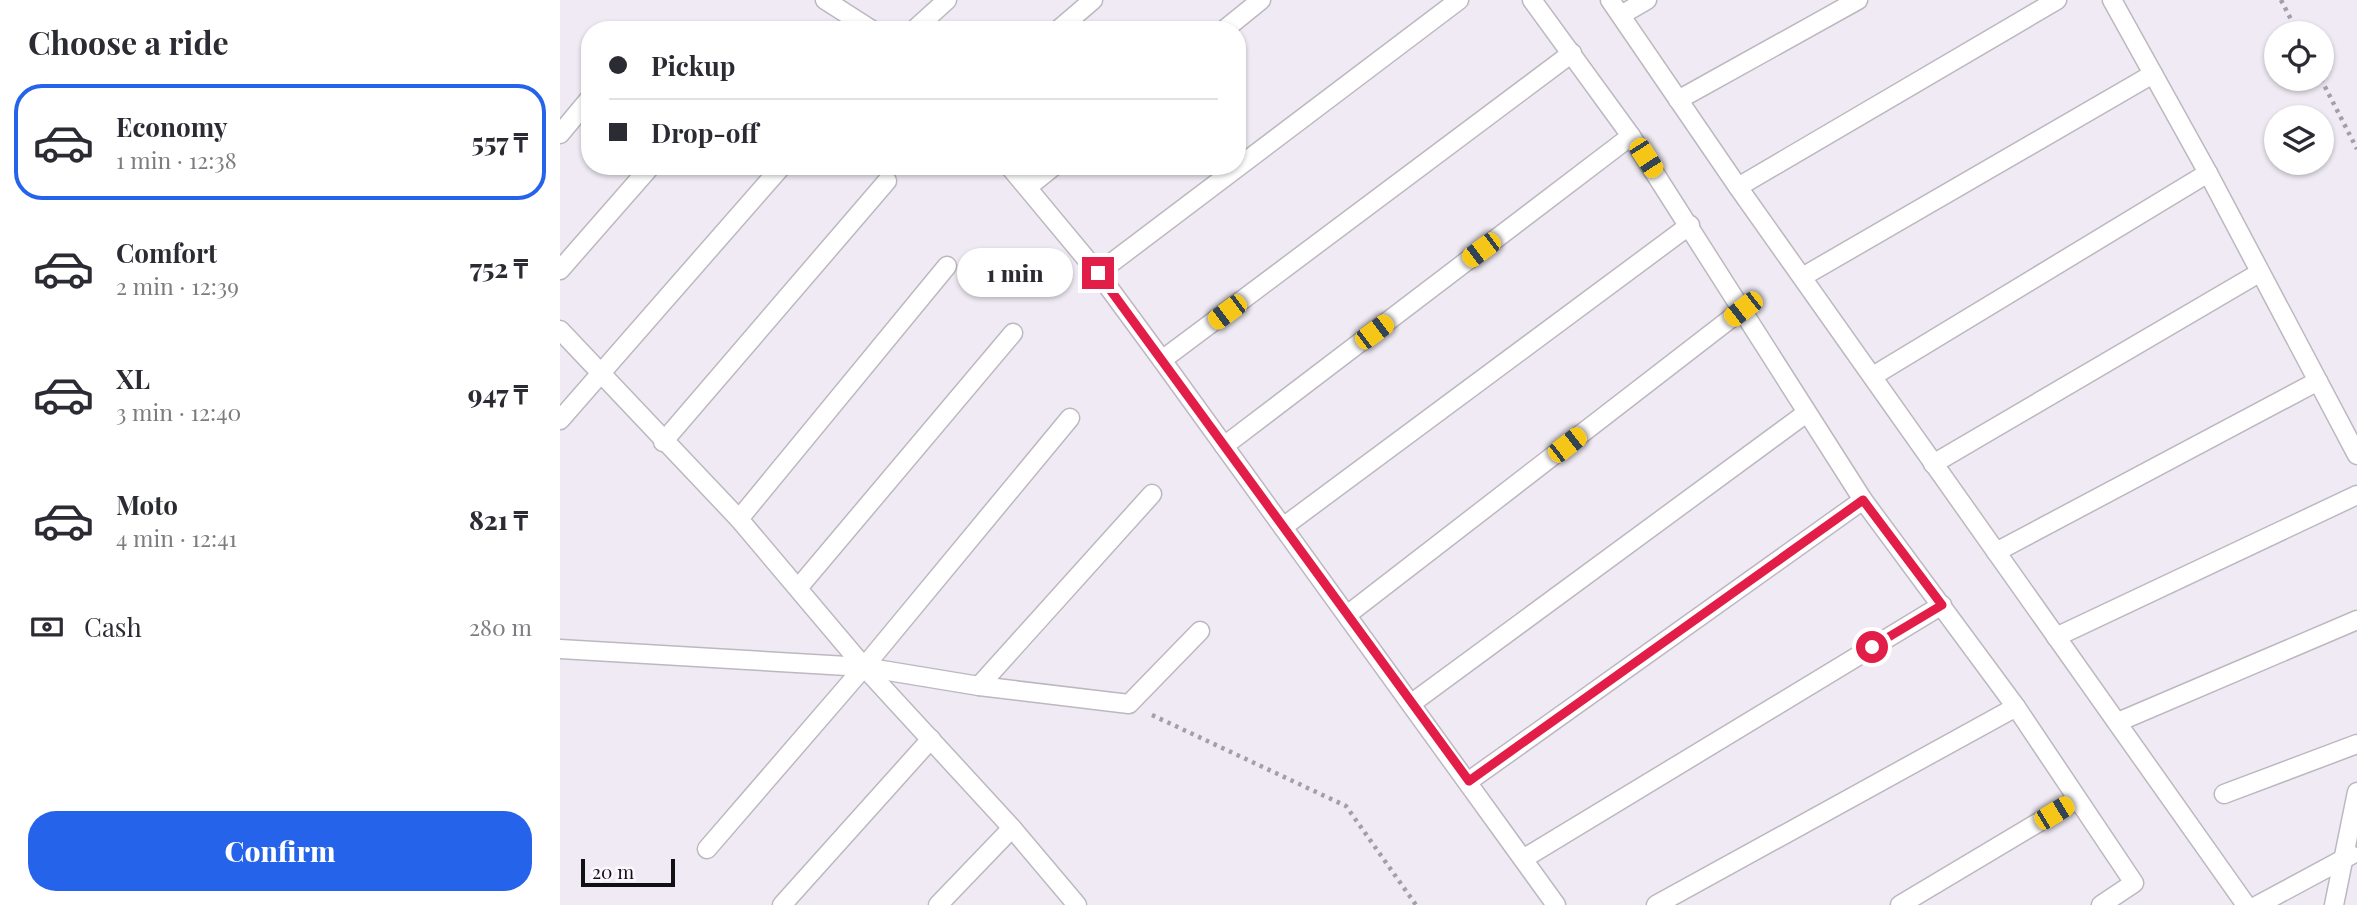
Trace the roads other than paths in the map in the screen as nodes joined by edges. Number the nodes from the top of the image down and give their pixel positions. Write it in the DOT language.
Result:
graph roads {
  1 [pos="825,0"];
  2 [pos="947,0"];
  3 [pos="1093,0"];
  4 [pos="1261,0"];
  5 [pos="1459,0"];
  6 [pos="1532,0"];
  7 [pos="1647,0"];
  8 [pos="1858,0"];
  9 [pos="2057,0"];
  10 [pos="2112,0"];
  11 [pos="1615,7"];
  12 [pos="858,21"];
  13 [pos="924,21"];
  14 [pos="1068,21"];
  15 [pos="1235,21"];
  16 [pos="1572,53"];
  17 [pos="2153,74"];
  18 [pos="1678,100"];
  19 [pos="581,109"];
  20 [pos="560,134"];
  21 [pos="1631,136"];
  22 [pos="1246,161"];
  23 [pos="2208,173"];
  24 [pos="643,175"];
  25 [pos="774,175"];
  26 [pos="1017,175"];
  27 [pos="1043,175"];
  28 [pos="1228,175"];
  29 [pos="887,181"];
  30 [pos="1028,187"];
  31 [pos="1738,187"];
  32 [pos="1690,225"];
  33 [pos="947,266"];
  34 [pos="560,270"];
  35 [pos="1098,273"];
  36 [pos="2259,273"];
  37 [pos="1804,276"];
  38 [pos="1743,309"];
  39 [pos="560,330"];
  40 [pos="1013,332"];
  41 [pos="1162,360"];
  42 [pos="602,373"];
  43 [pos="1873,376"];
  44 [pos="2318,381"];
  45 [pos="1805,414"];
  46 [pos="1070,418"];
  47 [pos="560,420"];
  48 [pos="663,442"];
  49 [pos="1224,446"];
  50 [pos="2357,455"];
  51 [pos="1933,464"];
  52 [pos="1152,494"];
  53 [pos="2357,495"];
  54 [pos="1863,500"];
  55 [pos="738,519"];
  56 [pos="1283,527"];
  57 [pos="1996,552"];
  58 [pos="799,587"];
  59 [pos="1942,605"];
  60 [pos="1347,615"];
  61 [pos="2357,620"];
  62 [pos="1200,631"];
  63 [pos="2056,637"];
  64 [pos="560,649"];
  65 [pos="864,667"];
  66 [pos="979,686"];
  67 [pos="1412,703"];
  68 [pos="2016,707"];
  69 [pos="2118,722"];
  70 [pos="931,739"];
  71 [pos="2357,744"];
  72 [pos="1469,781"];
  73 [pos="2357,792"];
  74 [pos="2224,794"];
  75 [pos="2076,800"];
  76 [pos="1012,828"];
  77 [pos="707,849"];
  78 [pos="2351,855"];
  79 [pos="1522,859"];
  80 [pos="782,905"];
  81 [pos="937,905"];
  82 [pos="1077,905"];
  83 [pos="1556,905"];
  84 [pos="1656,905"];
  85 [pos="1900,905"];
  86 [pos="2101,905"];
  87 [pos="2246,905"];
  88 [pos="2258,905"];
  89 [pos="2334,905"];
  1 -- 12 [label="lane"];
  2 -- 13 [label="lane"];
  3 -- 14 [label="lane"];
  4 -- 15 [label="lane"];
  5 -- 22 [label="lane"];
  6 -- 16 [label="lane"];
  7 -- 11 [label="lane"];
  8 -- 18 [label="lane"];
  9 -- 31 [label="lane"];
  10 -- 17 [label="lane"];
  11 -- 18 [label="lane"];
  16 -- 21 [label="lane"];
  16 -- 41 [label="lane"];
  17 -- 23 [label="lane"];
  17 -- 37 [label="lane"];
  18 -- 31 [label="lane"];
  19 -- 20 [label="lane"];
  21 -- 32 [label="lane"];
  21 -- 49 [label="lane"];
  23 -- 36 [label="lane"];
  23 -- 43 [label="lane"];
  24 -- 34 [label="lane"];
  25 -- 42 [label="lane"];
  26 -- 30 [label="lane"];
  27 -- 30 [label="lane"];
  28 -- 35 [label="lane"];
  29 -- 48 [label="lane"];
  30 -- 35 [label="lane"];
  31 -- 37 [label="lane"];
  32 -- 38 [label="lane"];
  32 -- 56 [label="lane"];
  33 -- 55 [label="lane"];
  35 -- 41 [label="lane"];
  36 -- 44 [label="lane"];
  36 -- 51 [label="lane"];
  37 -- 43 [label="lane"];
  38 -- 45 [label="lane"];
  38 -- 60 [label="lane"];
  39 -- 42 [label="lane"];
  40 -- 58 [label="lane"];
  41 -- 49 [label="lane"];
  42 -- 47 [label="lane"];
  42 -- 48 [label="lane"];
  43 -- 51 [label="lane"];
  44 -- 50 [label="lane"];
  44 -- 57 [label="lane"];
  45 -- 54 [label="lane"];
  45 -- 67 [label="lane"];
  46 -- 65 [label="lane"];
  48 -- 55 [label="lane"];
  49 -- 56 [label="lane"];
  51 -- 57 [label="lane"];
  52 -- 66 [label="lane"];
  53 -- 63 [label="lane"];
  54 -- 59 [label="lane"];
  54 -- 72 [label="lane"];
  55 -- 58 [label="lane"];
  56 -- 60 [label="lane"];
  57 -- 63 [label="lane"];
  58 -- 65 [label="lane"];
  59 -- 68 [label="lane"];
  59 -- 79 [label="lane"];
  60 -- 67 [label="lane"];
  61 -- 69 [label="lane"];
  62 -- 66 [label="lane"];
  63 -- 69 [label="lane"];
  64 -- 65 [label="lane"];
  65 -- 66 [label="lane"];
  65 -- 70 [label="lane"];
  65 -- 77 [label="lane"];
  67 -- 72 [label="lane"];
  68 -- 75 [label="lane"];
  68 -- 84 [label="lane"];
  69 -- 87 [label="lane"];
  70 -- 76 [label="lane"];
  70 -- 80 [label="lane"];
  71 -- 74 [label="lane"];
  72 -- 79 [label="lane"];
  73 -- 78 [label="lane"];
  75 -- 85 [label="lane"];
  75 -- 86 [label="lane"];
  76 -- 81 [label="lane"];
  76 -- 82 [label="lane"];
  78 -- 88 [label="lane"];
  78 -- 89 [label="lane"];
  79 -- 83 [label="lane"];
}
